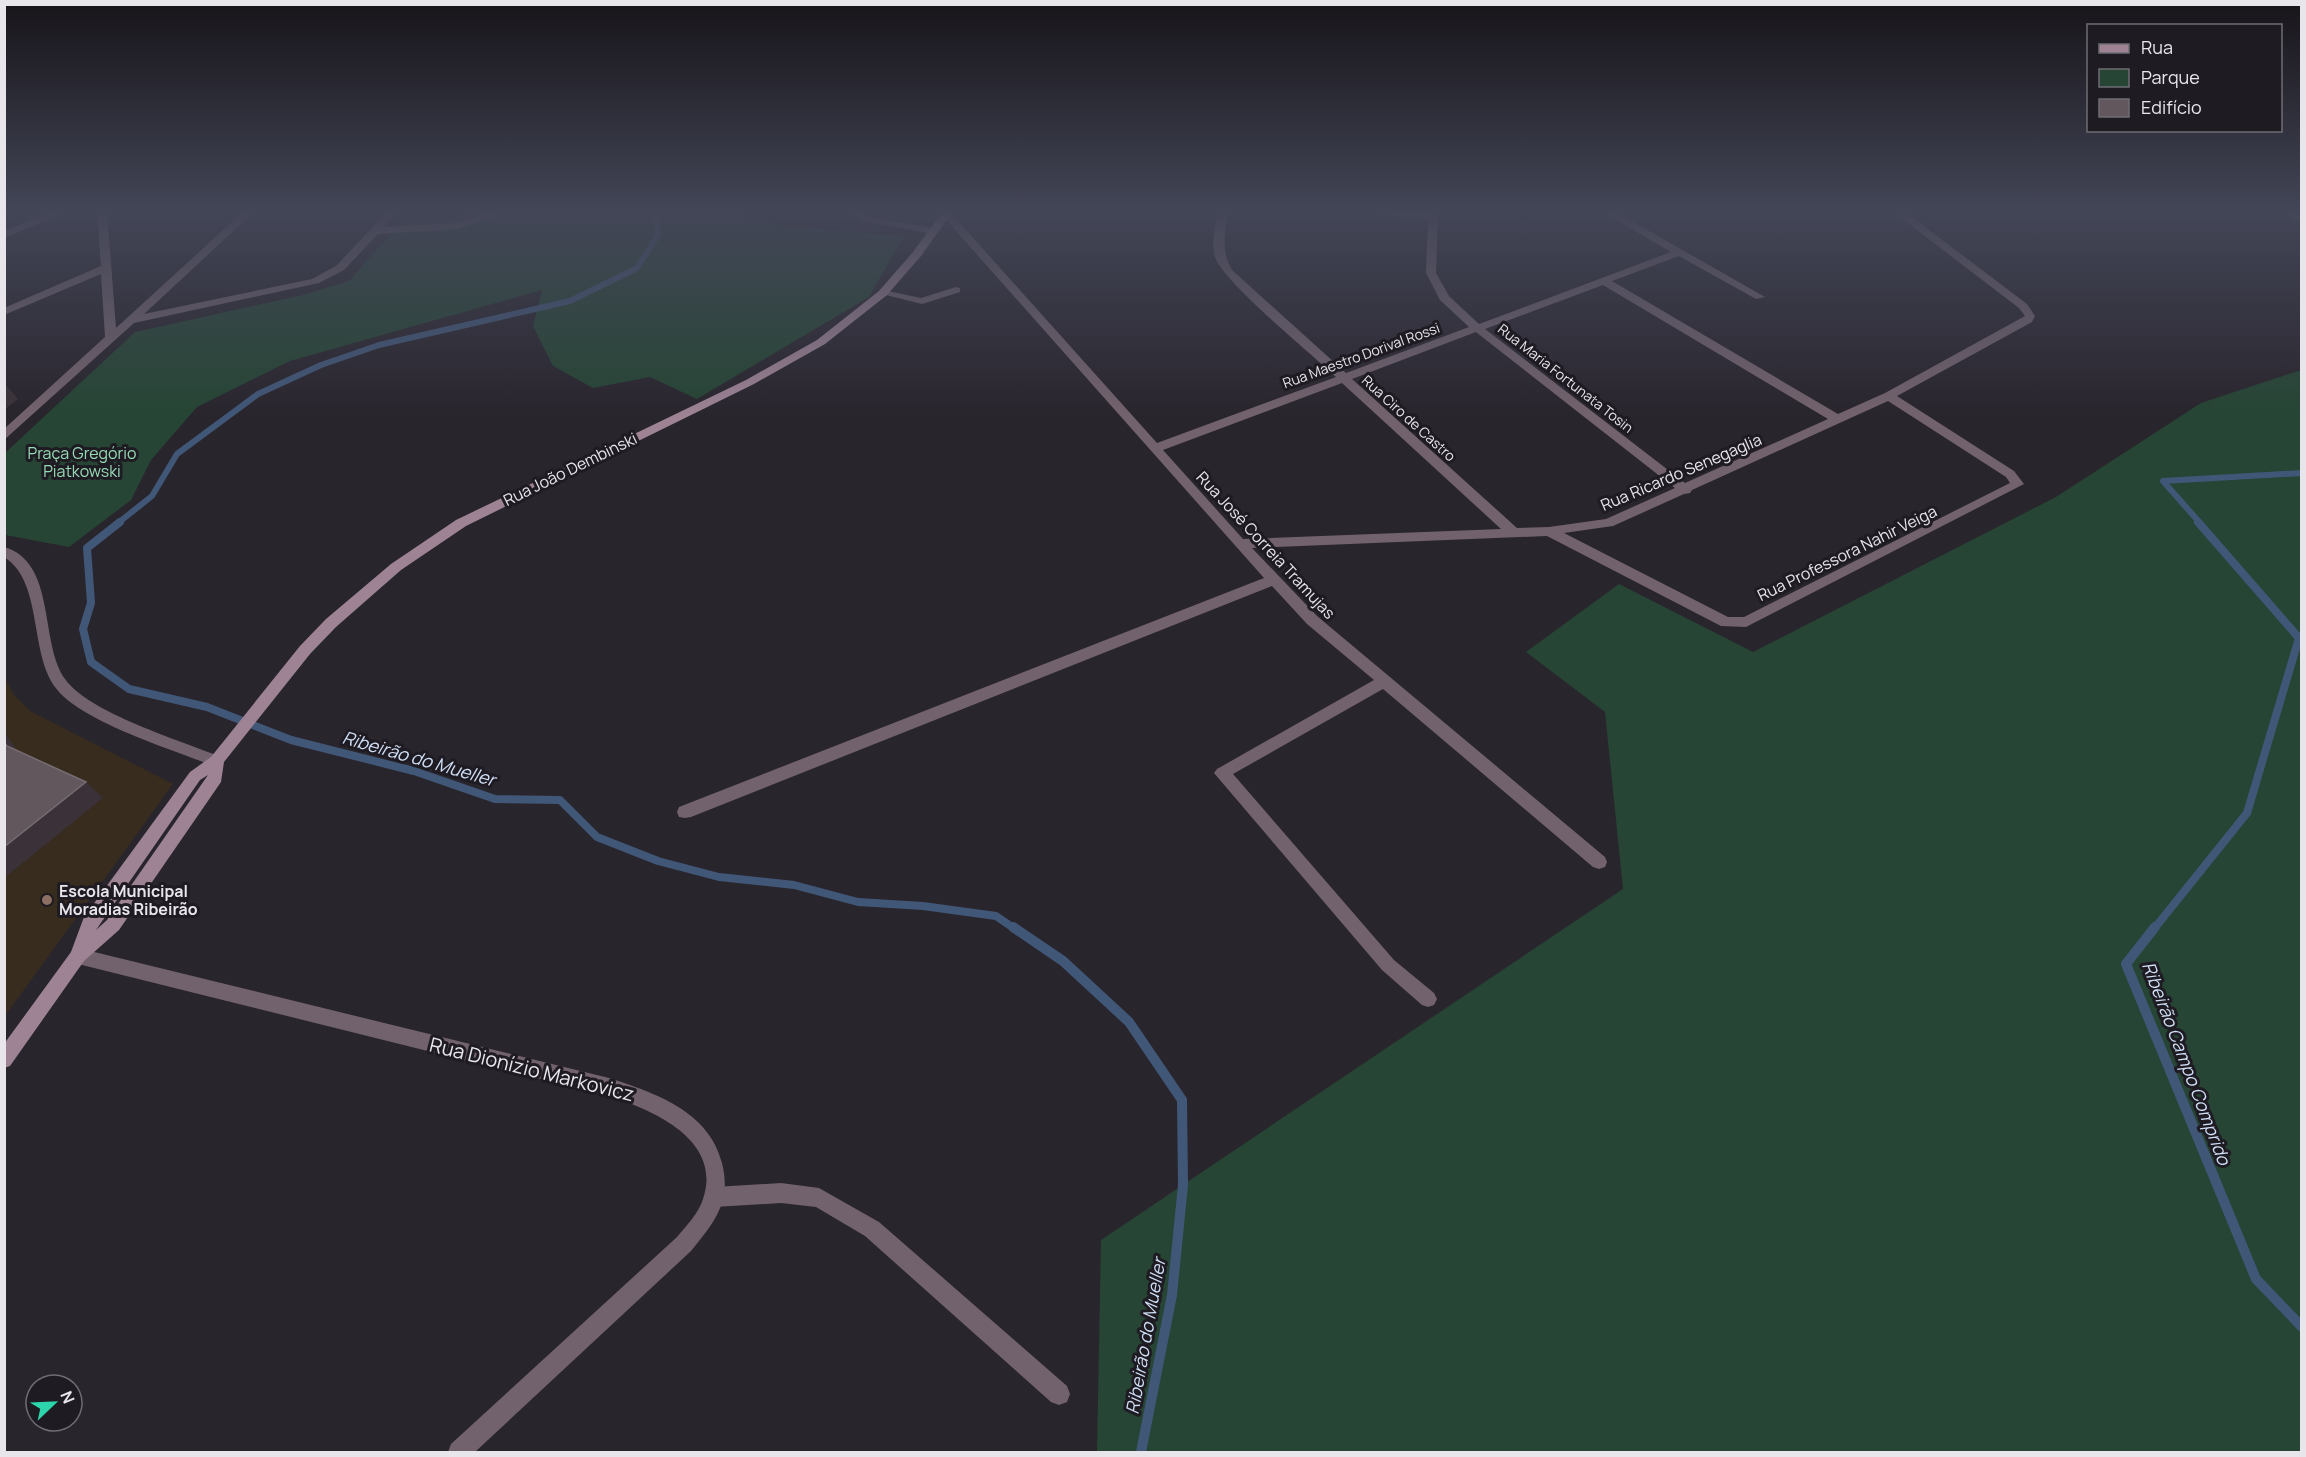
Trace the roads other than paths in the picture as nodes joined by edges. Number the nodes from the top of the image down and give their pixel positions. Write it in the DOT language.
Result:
graph roads {
  1 [pos="81,279"];
  2 [pos="107,279"];
  3 [pos="176,279"];
  4 [pos="319,279"];
  5 [pos="895,279"];
  6 [pos="1005,279"];
  7 [pos="1236,279"];
  8 [pos="1434,279"];
  9 [pos="1609,279"];
  10 [pos="1728,279"];
  11 [pos="1987,279"];
  12 [pos="1604,281"];
  13 [pos="956,290"];
  14 [pos="884,293"];
  15 [pos="1760,297"];
  16 [pos="4,312"];
  17 [pos="131,321"];
  18 [pos="1477,328"];
  19 [pos="111,339"];
  20 [pos="1343,378"];
  21 [pos="1889,396"];
  22 [pos="1839,420"];
  23 [pos="4,436"];
  24 [pos="1155,448"];
  25 [pos="1686,490"];
  26 [pos="1549,531"];
  27 [pos="1513,532"];
  28 [pos="1240,544"];
  29 [pos="4,551"];
  30 [pos="1272,580"];
  31 [pos="1383,682"];
  32 [pos="216,761"];
  33 [pos="684,812"];
  34 [pos="1599,862"];
  35 [pos="78,956"];
  36 [pos="1428,999"];
  37 [pos="4,1060"];
  38 [pos="714,1197"];
  39 [pos="1059,1394"];
  40 [pos="459,1452"];
  1 -- 16 [label="street"];
  2 -- 19 [label="street"];
  3 -- 17 [label="street"];
  4 -- 17 [label="street"];
  5 -- 14 [label="main road, Rua João Dembinski"];
  6 -- 24 [label="street, Rua José Correia Tramujas"];
  7 -- 20 [label="street, Rua Ciro de Castro"];
  8 -- 18 [label="street, Rua Maria Fortunata Tosin"];
  9 -- 12 [label="street, Rua Maestro Dorival Rossi"];
  10 -- 15 [label="street"];
  11 -- 21 [label="street, Rua Ricardo Senegaglia"];
  12 -- 18 [label="street, Rua Maestro Dorival Rossi"];
  12 -- 22 [label="street"];
  13 -- 14 [label="street"];
  14 -- 32 [label="main road, Rua João Dembinski"];
  17 -- 19 [label="street"];
  18 -- 20 [label="street, Rua Maestro Dorival Rossi"];
  18 -- 25 [label="street, Rua Maria Fortunata Tosin"];
  19 -- 23 [label="street"];
  20 -- 24 [label="street, Rua Maestro Dorival Rossi"];
  20 -- 27 [label="street, Rua Ciro de Castro"];
  21 -- 22 [label="street, Rua Ricardo Senegaglia"];
  21 -- 26 [label="street, Rua Professora Nahir Veiga"];
  22 -- 25 [label="street, Rua Ricardo Senegaglia"];
  24 -- 28 [label="street, Rua José Correia Tramujas"];
  25 -- 26 [label="street, Rua Ricardo Senegaglia"];
  26 -- 27 [label="street, Rua Ricardo Senegaglia"];
  27 -- 28 [label="street, Rua Ricardo Senegaglia"];
  28 -- 30 [label="street, Rua José Correia Tramujas"];
  29 -- 32 [label="street"];
  30 -- 31 [label="street, Rua José Correia Tramujas"];
  30 -- 33 [label="street"];
  31 -- 34 [label="street, Rua José Correia Tramujas"];
  31 -- 36 [label="street"];
  32 -- 35 [label="main road, Rua João Dembinski"];
  35 -- 37 [label="main road, Rua João Dembinski"];
  35 -- 38 [label="street, Rua Dionízio Markovicz"];
  38 -- 39 [label="street"];
  38 -- 40 [label="street, Rua Dionízio Markovicz"];
}
